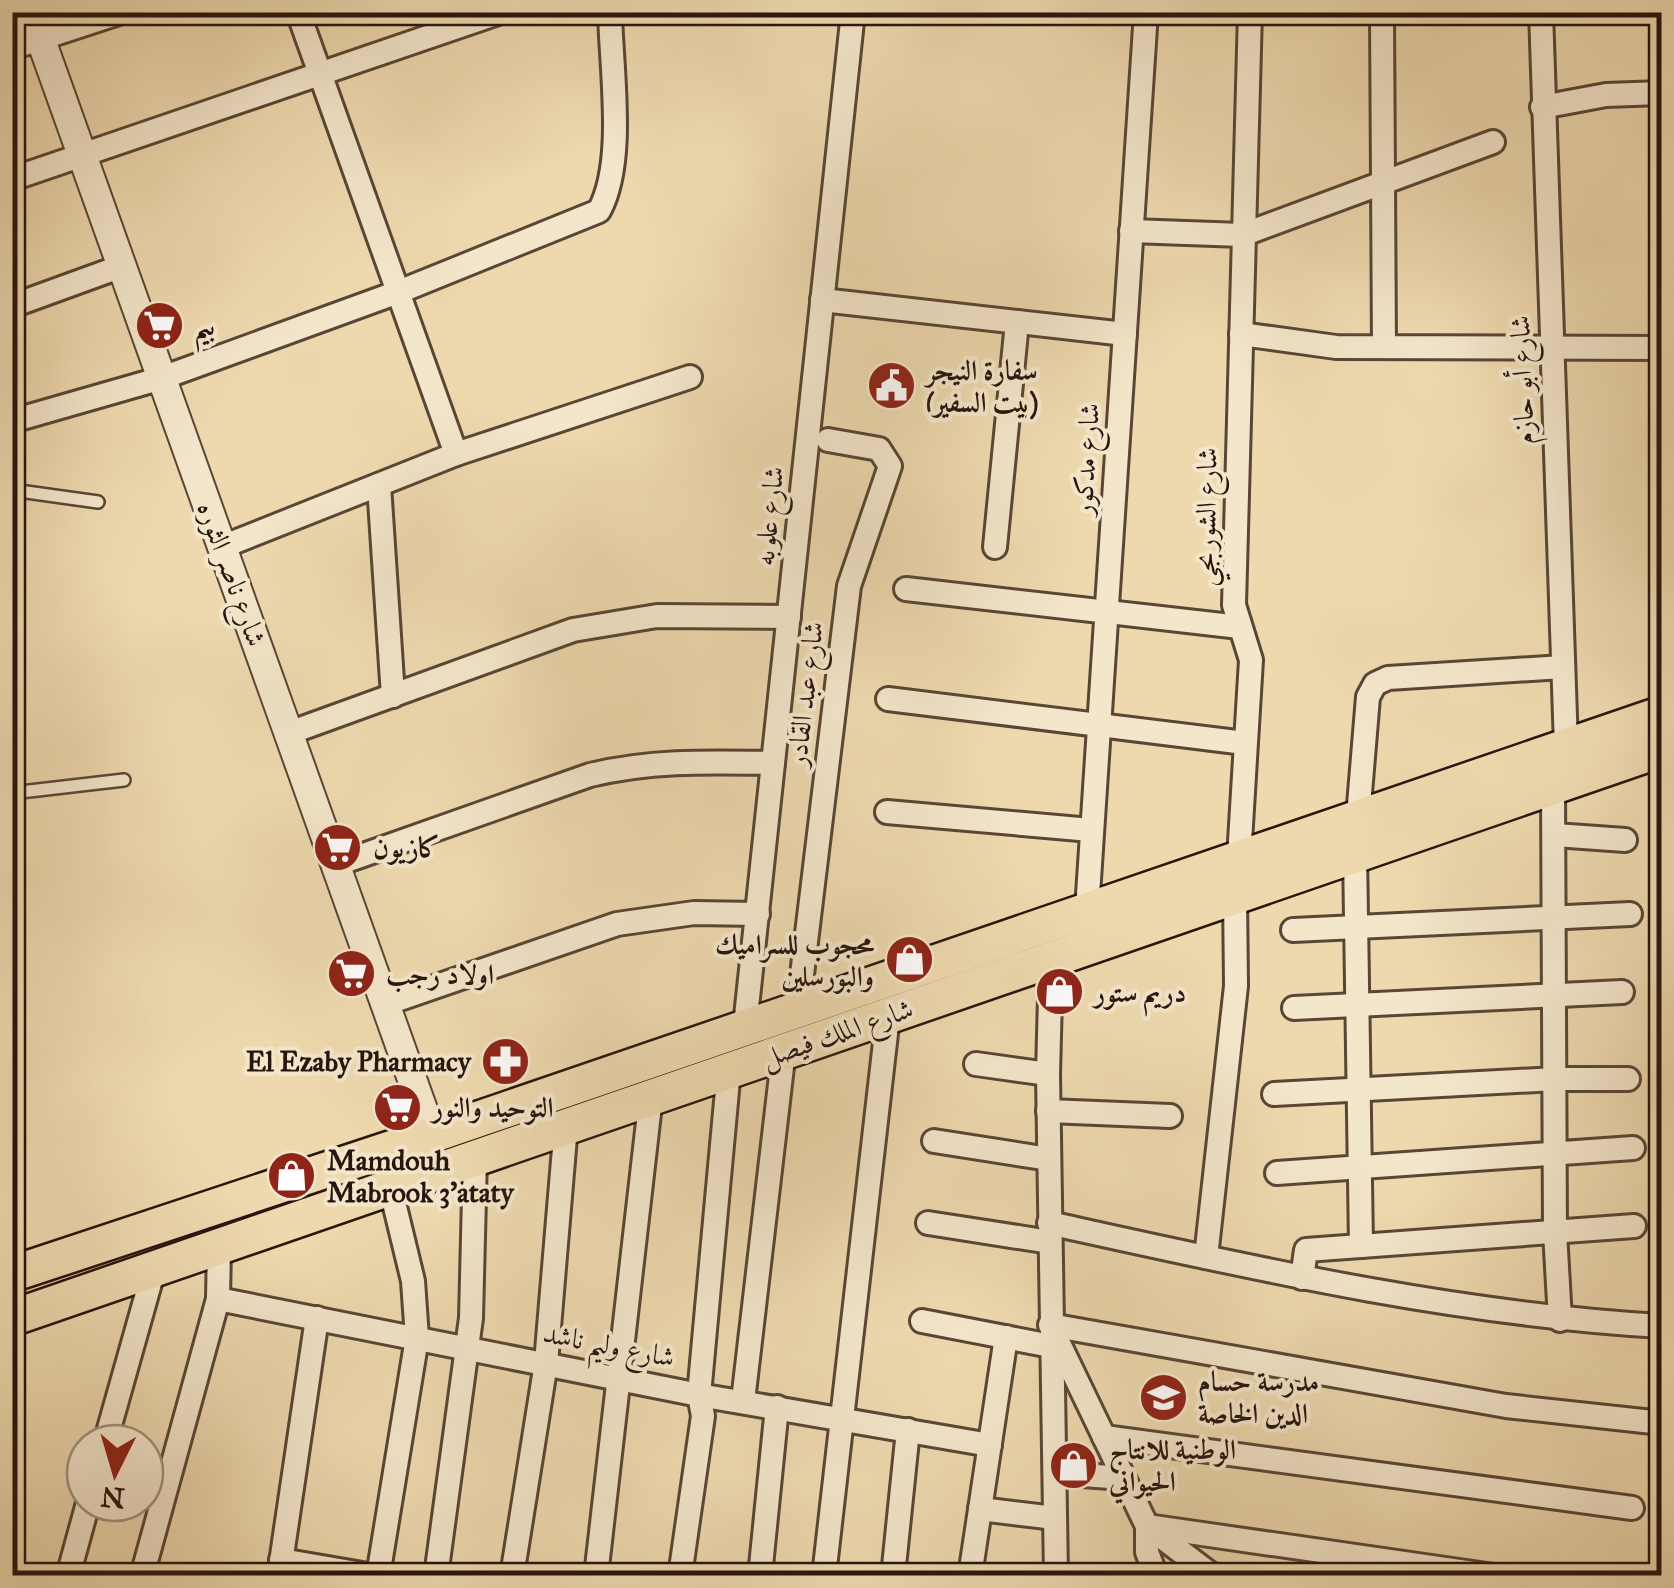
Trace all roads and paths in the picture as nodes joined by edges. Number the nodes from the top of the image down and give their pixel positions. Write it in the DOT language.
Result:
graph roads {
  1 [pos="122,12"];
  2 [pos="298,12"];
  3 [pos="501,12"];
  4 [pos="610,12"];
  5 [pos="853,12"];
  6 [pos="1146,12"];
  7 [pos="1250,12"];
  8 [pos="1382,12"];
  9 [pos="1541,12"];
  10 [pos="36,26"];
  11 [pos="12,48"];
  12 [pos="322,74"];
  13 [pos="1662,93"];
  14 [pos="1542,107"];
  15 [pos="1494,142"];
  16 [pos="82,156"];
  17 [pos="12,179"];
  18 [pos="1383,181"];
  19 [pos="1132,231"];
  20 [pos="1242,235"];
  21 [pos="122,266"];
  22 [pos="401,291"];
  23 [pos="822,300"];
  24 [pos="12,306"];
  25 [pos="1017,322"];
  26 [pos="1124,334"];
  27 [pos="1240,334"];
  28 [pos="1384,347"];
  29 [pos="1662,348"];
  30 [pos="1551,349"];
  31 [pos="690,377"];
  32 [pos="162,378"];
  33 [pos="12,421"];
  34 [pos="828,440"];
  35 [pos="456,454"];
  36 [pos="379,485"];
  37 [pos="12,490"];
  38 [pos="98,502"];
  39 [pos="222,547"];
  40 [pos="995,547"];
  41 [pos="906,589"];
  42 [pos="1106,612"];
  43 [pos="789,617"];
  44 [pos="1240,627"];
  45 [pos="1563,667"];
  46 [pos="393,696"];
  47 [pos="888,699"];
  48 [pos="1662,714"];
  49 [pos="1098,725"];
  50 [pos="289,733"];
  51 [pos="1245,743"];
  52 [pos="1566,746"];
  53 [pos="1662,749"];
  54 [pos="774,763"];
  55 [pos="124,780"];
  56 [pos="1552,786"];
  57 [pos="12,793"];
  58 [pos="887,812"];
  59 [pos="1092,830"];
  60 [pos="1357,834"];
  61 [pos="1555,835"];
  62 [pos="1625,840"];
  63 [pos="1238,858"];
  64 [pos="336,864"];
  65 [pos="1235,895"];
  66 [pos="1086,910"];
  67 [pos="758,914"];
  68 [pos="1556,914"];
  69 [pos="1630,914"];
  70 [pos="1356,926"];
  71 [pos="1292,930"];
  72 [pos="1051,959"];
  73 [pos="1622,992"];
  74 [pos="1556,995"];
  75 [pos="385,1004"];
  76 [pos="1358,1006"];
  77 [pos="798,1008"];
  78 [pos="1294,1008"];
  79 [pos="888,1016"];
  80 [pos="745,1026"];
  81 [pos="784,1050"];
  82 [pos="976,1064"];
  83 [pos="729,1069"];
  84 [pos="1048,1074"];
  85 [pos="1556,1078"];
  86 [pos="1628,1080"];
  87 [pos="1360,1088"];
  88 [pos="1274,1094"];
  89 [pos="651,1096"];
  90 [pos="1048,1111"];
  91 [pos="1170,1116"];
  92 [pos="566,1125"];
  93 [pos="432,1135"];
  94 [pos="934,1141"];
  95 [pos="1633,1148"];
  96 [pos="1555,1151"];
  97 [pos="475,1157"];
  98 [pos="1049,1159"];
  99 [pos="1360,1170"];
  100 [pos="1277,1173"];
  101 [pos="390,1186"];
  102 [pos="928,1223"];
  103 [pos="1634,1226"];
  104 [pos="1049,1232"];
  105 [pos="1555,1232"];
  106 [pos="101,1244"];
  107 [pos="219,1246"];
  108 [pos="1361,1246"];
  109 [pos="1206,1257"];
  110 [pos="24,1269"];
  111 [pos="154,1269"];
  112 [pos="1302,1278"];
  113 [pos="108,1285"];
  114 [pos="218,1299"];
  115 [pos="47,1306"];
  116 [pos="12,1318"];
  117 [pos="317,1318"];
  118 [pos="1560,1320"];
  119 [pos="922,1321"];
  120 [pos="1662,1326"];
  121 [pos="1051,1336"];
  122 [pos="418,1338"];
  123 [pos="1006,1338"];
  124 [pos="467,1348"];
  125 [pos="546,1363"];
  126 [pos="622,1376"];
  127 [pos="700,1394"];
  128 [pos="743,1402"];
  129 [pos="777,1408"];
  130 [pos="842,1417"];
  131 [pos="111,1423"];
  132 [pos="1662,1423"];
  133 [pos="908,1430"];
  134 [pos="1104,1437"];
  135 [pos="990,1445"];
  136 [pos="1055,1473"];
  137 [pos="1124,1478"];
  138 [pos="1632,1508"];
  139 [pos="980,1510"];
  140 [pos="1055,1518"];
  141 [pos="83,1523"];
  142 [pos="1146,1526"];
  143 [pos="280,1568"];
  144 [pos="68,1576"];
  145 [pos="142,1576"];
  146 [pos="376,1576"];
  147 [pos="436,1576"];
  148 [pos="512,1576"];
  149 [pos="596,1576"];
  150 [pos="680,1576"];
  151 [pos="760,1576"];
  152 [pos="824,1576"];
  153 [pos="893,1576"];
  154 [pos="970,1576"];
  155 [pos="1056,1576"];
  156 [pos="1156,1576"];
  157 [pos="1212,1576"];
  158 [pos="1494,1576"];
  1 -- 10 [label="street"];
  2 -- 12 [label="street"];
  3 -- 12 [label="street"];
  4 -- 22 [label="street"];
  5 -- 23 [label="street, شارع علوبه"];
  6 -- 19 [label="street, شارع مدكور"];
  7 -- 20 [label="street, شارع الشوربجي"];
  8 -- 18 [label="street"];
  9 -- 14 [label="street, شارع أبو حازم"];
  10 -- 11 [label="street"];
  10 -- 16 [label="street, شارع ناصر الثوره"];
  12 -- 16 [label="street"];
  12 -- 22 [label="street"];
  13 -- 14 [label="street"];
  14 -- 30 [label="street, شارع أبو حازم"];
  15 -- 18 [label="street"];
  16 -- 17 [label="street"];
  16 -- 21 [label="street, شارع ناصر الثوره"];
  18 -- 20 [label="street"];
  18 -- 28 [label="street"];
  19 -- 20 [label="street"];
  19 -- 26 [label="street, شارع مدكور"];
  20 -- 27 [label="street, شارع الشوربجي"];
  21 -- 24 [label="street"];
  21 -- 32 [label="street, شارع ناصر الثوره"];
  22 -- 32 [label="street"];
  22 -- 35 [label="street"];
  23 -- 25 [label="street"];
  23 -- 43 [label="street, شارع علوبه"];
  25 -- 26 [label="street"];
  25 -- 40 [label="street"];
  26 -- 42 [label="street, شارع مدكور"];
  27 -- 28 [label="street"];
  27 -- 44 [label="street, شارع الشوربجي"];
  28 -- 30 [label="street"];
  29 -- 30 [label="street"];
  30 -- 45 [label="street, شارع أبو حازم"];
  31 -- 35 [label="street"];
  32 -- 33 [label="street"];
  32 -- 39 [label="street, شارع ناصر الثوره"];
  34 -- 77 [label="street, شارع عبد القادر"];
  35 -- 36 [label="street"];
  36 -- 39 [label="street"];
  36 -- 46 [label="street"];
  37 -- 38 [label="lane"];
  39 -- 50 [label="street, شارع ناصر الثوره"];
  41 -- 42 [label="street"];
  42 -- 44 [label="street"];
  42 -- 49 [label="street, شارع مدكور"];
  43 -- 46 [label="street"];
  43 -- 54 [label="street, شارع علوبه"];
  44 -- 51 [label="street, شارع الشوربجي"];
  45 -- 52 [label="street, شارع أبو حازم"];
  45 -- 60 [label="street"];
  46 -- 50 [label="street"];
  47 -- 49 [label="street"];
  48 -- 52 [label="main road, شارع الملك فيصل"];
  49 -- 51 [label="street"];
  49 -- 59 [label="street, شارع مدكور"];
  50 -- 64 [label="street, شارع ناصر الثوره"];
  51 -- 63 [label="street, شارع الشوربجي"];
  52 -- 60 [label="main road, شارع الملك فيصل"];
  53 -- 56 [label="main road, شارع الملك فيصل"];
  54 -- 64 [label="street"];
  54 -- 67 [label="street, شارع علوبه"];
  55 -- 57 [label="lane"];
  56 -- 60 [label="main road, شارع الملك فيصل"];
  56 -- 61 [label="street"];
  58 -- 59 [label="street"];
  59 -- 66 [label="street, شارع مدكور"];
  60 -- 63 [label="main road, شارع الملك فيصل"];
  60 -- 65 [label="main road, شارع الملك فيصل"];
  60 -- 70 [label="street"];
  61 -- 62 [label="street"];
  61 -- 68 [label="street"];
  63 -- 66 [label="main road, شارع الملك فيصل"];
  64 -- 75 [label="street, شارع ناصر الثوره"];
  65 -- 72 [label="main road, شارع الملك فيصل"];
  65 -- 109 [label="street"];
  66 -- 77 [label="main road, شارع الملك فيصل"];
  67 -- 75 [label="street"];
  67 -- 80 [label="street, شارع علوبه"];
  68 -- 69 [label="street"];
  68 -- 70 [label="street"];
  68 -- 74 [label="street"];
  70 -- 71 [label="street"];
  70 -- 76 [label="street"];
  72 -- 79 [label="main road, شارع الملك فيصل"];
  72 -- 84 [label="street"];
  73 -- 74 [label="street"];
  74 -- 76 [label="street"];
  74 -- 85 [label="street"];
  75 -- 93 [label="street, شارع ناصر الثوره"];
  76 -- 78 [label="street"];
  76 -- 87 [label="street"];
  77 -- 80 [label="main road, شارع الملك فيصل"];
  79 -- 81 [label="main road, شارع الملك فيصل"];
  79 -- 130 [label="street"];
  80 -- 93 [label="main road, شارع الملك فيصل"];
  81 -- 83 [label="main road, شارع الملك فيصل"];
  81 -- 128 [label="street"];
  82 -- 84 [label="street"];
  83 -- 89 [label="main road, شارع الملك فيصل"];
  83 -- 127 [label="street"];
  84 -- 90 [label="street"];
  85 -- 86 [label="street"];
  85 -- 87 [label="street"];
  85 -- 96 [label="street"];
  87 -- 88 [label="street"];
  87 -- 99 [label="street"];
  89 -- 92 [label="main road, شارع الملك فيصل"];
  89 -- 126 [label="street"];
  90 -- 91 [label="street"];
  90 -- 98 [label="street"];
  92 -- 97 [label="main road, شارع الملك فيصل"];
  92 -- 125 [label="street"];
  93 -- 106 [label="main road, شارع الملك فيصل"];
  94 -- 98 [label="street"];
  95 -- 96 [label="street"];
  96 -- 99 [label="street"];
  96 -- 105 [label="street"];
  97 -- 101 [label="main road, شارع الملك فيصل"];
  97 -- 124 [label="street"];
  98 -- 104 [label="street"];
  99 -- 100 [label="street"];
  99 -- 108 [label="street"];
  101 -- 107 [label="main road, شارع الملك فيصل"];
  101 -- 122 [label="street"];
  102 -- 104 [label="street"];
  103 -- 105 [label="street"];
  104 -- 109 [label="street"];
  104 -- 121 [label="street"];
  105 -- 108 [label="street"];
  105 -- 118 [label="street"];
  106 -- 110 [label="main road, شارع الملك فيصل"];
  106 -- 113 [label="main road"];
  107 -- 111 [label="main road, شارع الملك فيصل"];
  107 -- 114 [label="street"];
  108 -- 112 [label="street"];
  109 -- 112 [label="street"];
  110 -- 115 [label="main road"];
  111 -- 113 [label="main road, شارع الملك فيصل"];
  111 -- 131 [label="street"];
  112 -- 118 [label="street"];
  113 -- 115 [label="main road, شارع الملك فيصل"];
  114 -- 117 [label="street, شارع وليم ناشد"];
  114 -- 145 [label="street"];
  115 -- 116 [label="main road, شارع الملك فيصل"];
  117 -- 122 [label="street, شارع وليم ناشد"];
  117 -- 143 [label="street"];
  118 -- 120 [label="street"];
  119 -- 123 [label="street"];
  121 -- 123 [label="street"];
  121 -- 132 [label="street"];
  121 -- 134 [label="street"];
  121 -- 136 [label="street"];
  122 -- 124 [label="street, شارع وليم ناشد"];
  122 -- 146 [label="street"];
  123 -- 135 [label="street"];
  124 -- 125 [label="street, شارع وليم ناشد"];
  124 -- 147 [label="street"];
  125 -- 126 [label="street, شارع وليم ناشد"];
  125 -- 148 [label="street"];
  126 -- 127 [label="street, شارع وليم ناشد"];
  126 -- 149 [label="street"];
  127 -- 128 [label="street, شارع وليم ناشد"];
  127 -- 150 [label="street"];
  128 -- 129 [label="street, شارع وليم ناشد"];
  129 -- 130 [label="street, شارع وليم ناشد"];
  129 -- 151 [label="street"];
  130 -- 133 [label="street, شارع وليم ناشد"];
  130 -- 152 [label="street"];
  133 -- 135 [label="street, شارع وليم ناشد"];
  133 -- 153 [label="street"];
  134 -- 137 [label="street"];
  134 -- 138 [label="street"];
  135 -- 139 [label="street"];
  136 -- 137 [label="street"];
  136 -- 140 [label="street"];
  137 -- 142 [label="street"];
  139 -- 140 [label="street"];
  139 -- 154 [label="street"];
  140 -- 155 [label="street"];
  141 -- 144 [label="street"];
  142 -- 156 [label="street"];
  142 -- 157 [label="street"];
  142 -- 158 [label="street"];
  143 -- 146 [label="street"];
}
